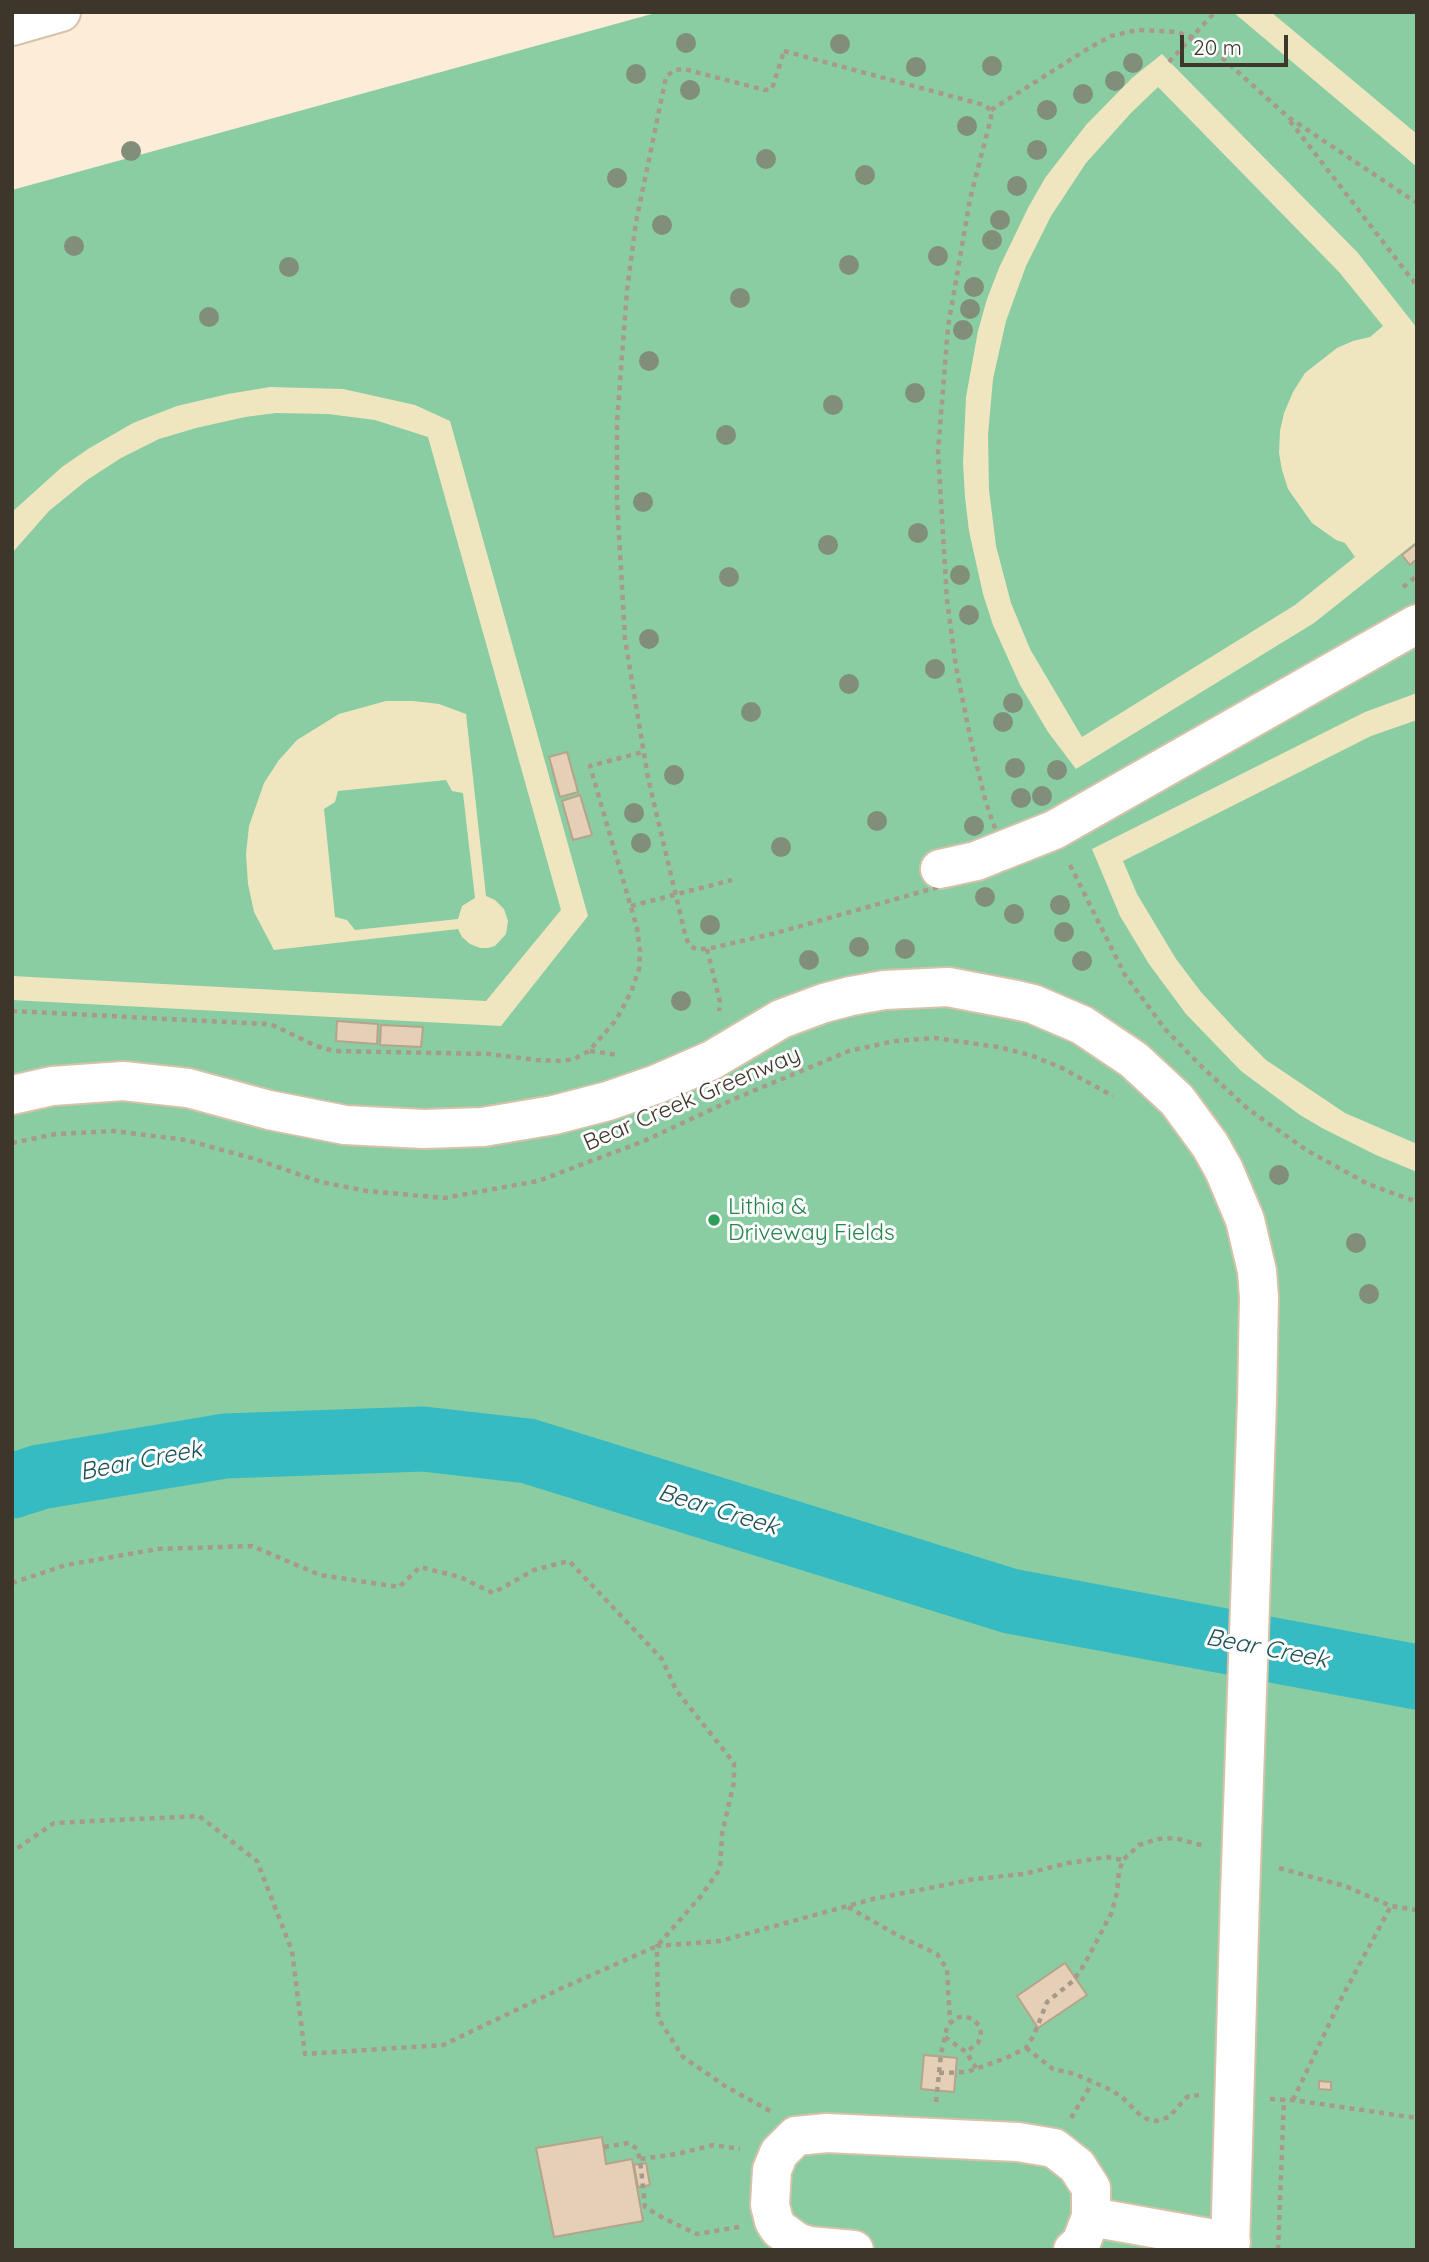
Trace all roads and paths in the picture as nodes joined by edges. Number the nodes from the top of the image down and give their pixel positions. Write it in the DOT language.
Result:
graph roads {
  1 [pos="61,12"];
  2 [pos="1215,12"];
  3 [pos="12,26"];
  4 [pos="1192,37"];
  5 [pos="1169,62"];
  6 [pos="991,110"];
  7 [pos="1288,117"];
  8 [pos="1417,203"];
  9 [pos="1417,286"];
  10 [pos="1417,624"];
  11 [pos="643,752"];
  12 [pos="1054,830"];
  13 [pos="1003,852"];
  14 [pos="940,869"];
  15 [pos="732,880"];
  16 [pos="676,895"];
  17 [pos="631,906"];
  18 [pos="707,949"];
  19 [pos="12,1011"];
  20 [pos="714,1020"];
  21 [pos="589,1051"];
  22 [pos="628,1056"];
  23 [pos="12,1095"];
  24 [pos="1121,1102"];
  25 [pos="12,1143"];
  26 [pos="1417,1202"];
  27 [pos="12,1583"];
  28 [pos="12,1852"];
  29 [pos="1123,1860"];
  30 [pos="1391,1906"];
  31 [pos="848,1907"];
  32 [pos="657,1946"];
  33 [pos="1073,1981"];
  34 [pos="950,2022"];
  35 [pos="946,2037"];
  36 [pos="1026,2048"];
  37 [pos="966,2052"];
  38 [pos="976,2068"];
  39 [pos="939,2073"];
  40 [pos="1093,2083"];
  41 [pos="1204,2095"];
  42 [pos="1267,2098"];
  43 [pos="1284,2099"];
  44 [pos="1293,2100"];
  45 [pos="1071,2118"];
  46 [pos="1417,2118"];
  47 [pos="933,2138"];
  48 [pos="788,2145"];
  49 [pos="604,2147"];
  50 [pos="640,2159"];
  51 [pos="1091,2217"];
  52 [pos="774,2221"];
  53 [pos="1230,2246"];
  54 [pos="854,2250"];
  55 [pos="1073,2250"];
  56 [pos="1278,2250"];
  1 -- 3 [label="main road"];
  2 -- 4 [label="path"];
  4 -- 5 [label="path"];
  4 -- 6 [label="path"];
  4 -- 7 [label="path"];
  6 -- 11 [label="path"];
  6 -- 13 [label="path"];
  7 -- 8 [label="path"];
  7 -- 9 [label="path"];
  10 -- 12 [label="main road"];
  11 -- 16 [label="path"];
  11 -- 17 [label="path"];
  12 -- 13 [label="main road"];
  12 -- 26 [label="path"];
  13 -- 14 [label="main road"];
  13 -- 18 [label="path"];
  15 -- 16 [label="path"];
  16 -- 17 [label="path"];
  16 -- 18 [label="path"];
  17 -- 21 [label="path"];
  18 -- 20 [label="path"];
  19 -- 21 [label="path"];
  21 -- 22 [label="path"];
  23 -- 53 [label="main road, bridge"];
  24 -- 25 [label="path, Bear Creek Greenway"];
  27 -- 32 [label="path"];
  28 -- 32 [label="path"];
  29 -- 31 [label="path"];
  30 -- 44 [label="path"];
  31 -- 32 [label="path"];
  31 -- 34 [label="path"];
  32 -- 48 [label="path"];
  33 -- 36 [label="path"];
  34 -- 35 [label="path"];
  34 -- 37 [label="path"];
  35 -- 37 [label="path"];
  35 -- 39 [label="path"];
  36 -- 38 [label="path"];
  36 -- 40 [label="path"];
  37 -- 38 [label="path"];
  38 -- 39 [label="path"];
  39 -- 47 [label="path"];
  40 -- 41 [label="path"];
  40 -- 45 [label="path"];
  42 -- 43 [label="path"];
  43 -- 44 [label="path"];
  43 -- 56 [label="path"];
  44 -- 46 [label="path"];
  47 -- 48 [label="main road"];
  47 -- 51 [label="main road"];
  48 -- 50 [label="path"];
  48 -- 52 [label="main road"];
  49 -- 50 [label="path"];
  50 -- 52 [label="path"];
  51 -- 53 [label="main road"];
  51 -- 55 [label="main road"];
  52 -- 54 [label="main road"];
}
